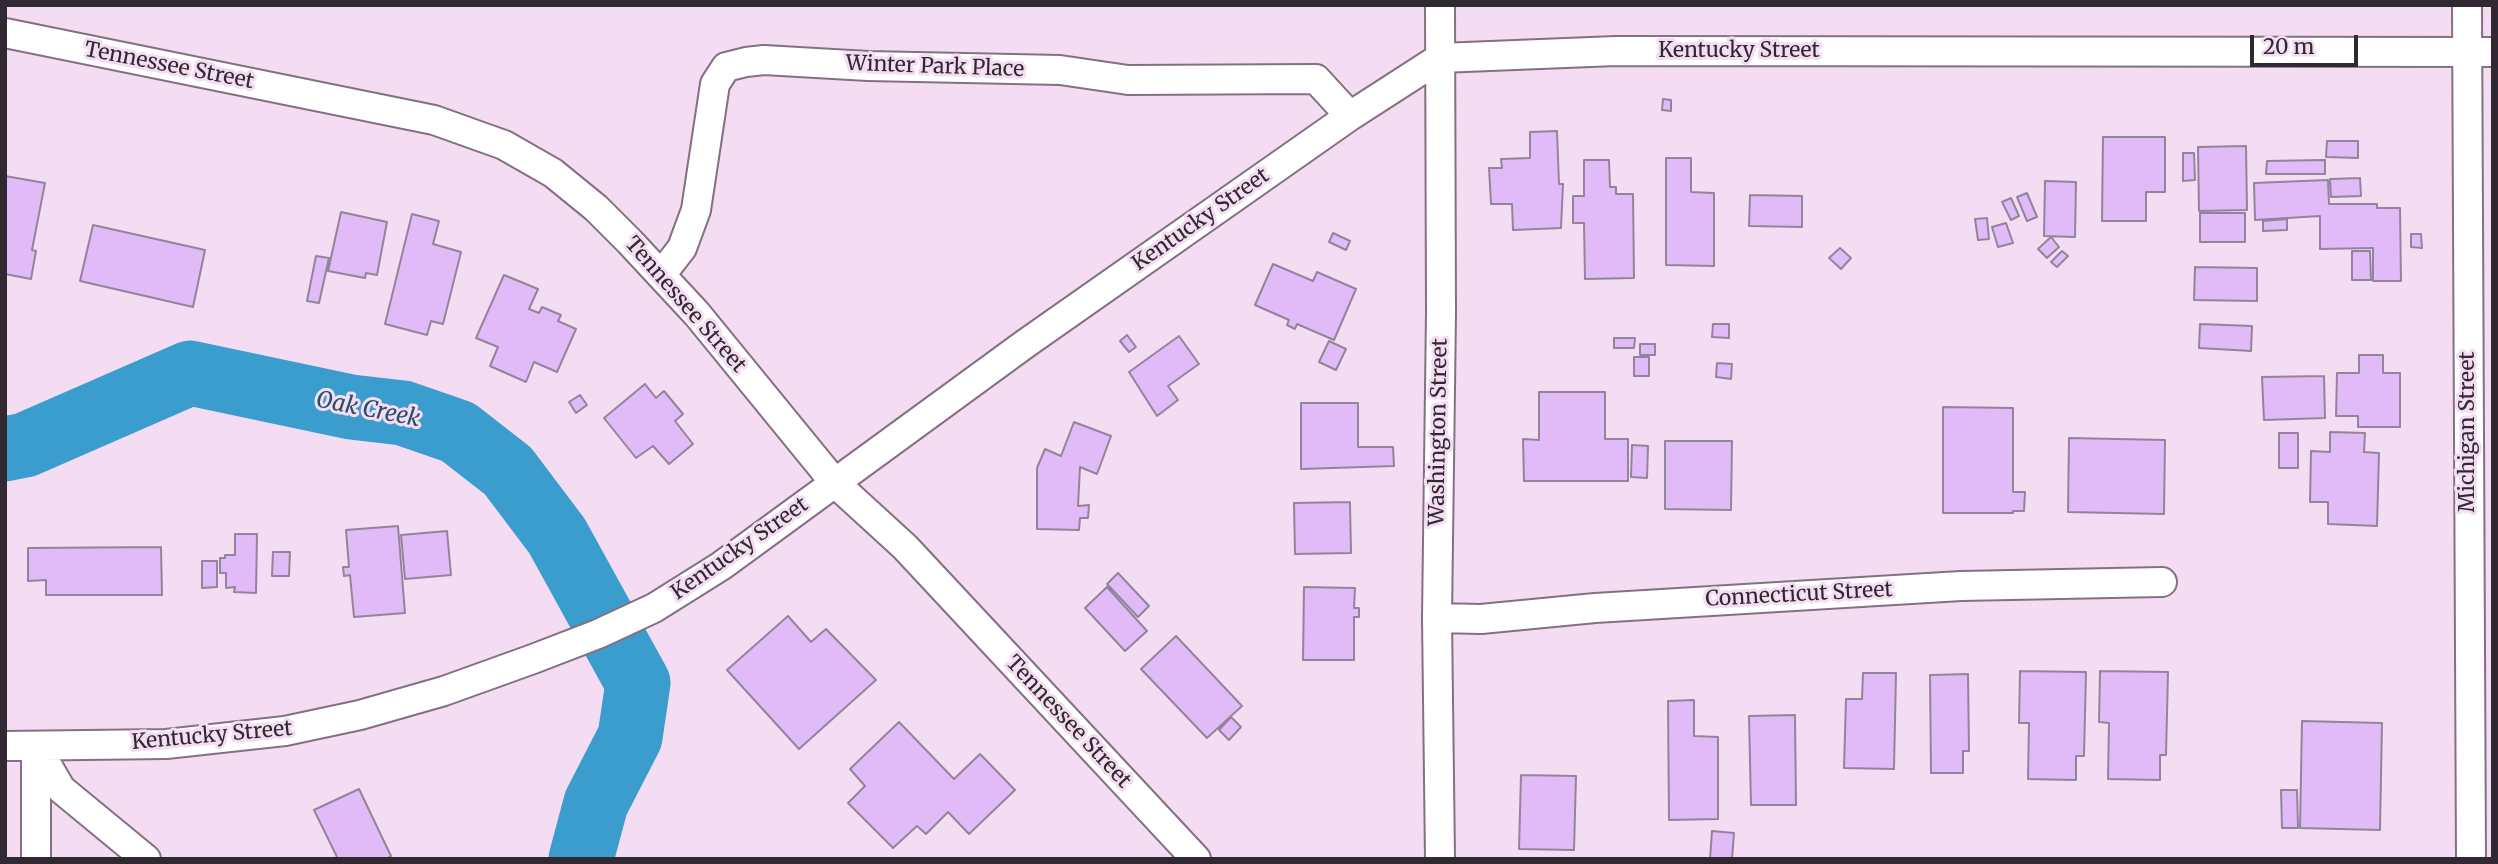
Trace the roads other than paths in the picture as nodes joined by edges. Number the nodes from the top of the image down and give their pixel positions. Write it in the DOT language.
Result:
graph roads {
  1 [pos="1440,5"];
  2 [pos="2467,5"];
  3 [pos="5,33"];
  4 [pos="2480,52"];
  5 [pos="1440,58"];
  6 [pos="1350,116"];
  7 [pos="661,275"];
  8 [pos="835,483"];
  9 [pos="2162,583"];
  10 [pos="2480,591"];
  11 [pos="1437,618"];
  12 [pos="5,746"];
  13 [pos="36,746"];
  14 [pos="36,859"];
  15 [pos="146,859"];
  16 [pos="1196,859"];
  17 [pos="1440,859"];
  18 [pos="2471,859"];
  1 -- 5 [label="street, Washington Street"];
  2 -- 4 [label="street, Michigan Street"];
  3 -- 7 [label="street, Tennessee Street"];
  4 -- 5 [label="street, Kentucky Street"];
  4 -- 10 [label="street, Michigan Street"];
  5 -- 6 [label="street, Kentucky Street"];
  5 -- 11 [label="street, Washington Street"];
  6 -- 7 [label="street, Winter Park Place"];
  6 -- 8 [label="street, Kentucky Street"];
  7 -- 8 [label="street, Tennessee Street"];
  8 -- 13 [label="street, Kentucky Street"];
  8 -- 16 [label="street, Tennessee Street"];
  9 -- 11 [label="street, Connecticut Street"];
  10 -- 18 [label="street, Michigan Street"];
  11 -- 17 [label="street, Washington Street"];
  12 -- 13 [label="street, Kentucky Street"];
  13 -- 14 [label="street"];
  13 -- 15 [label="street"];
}
